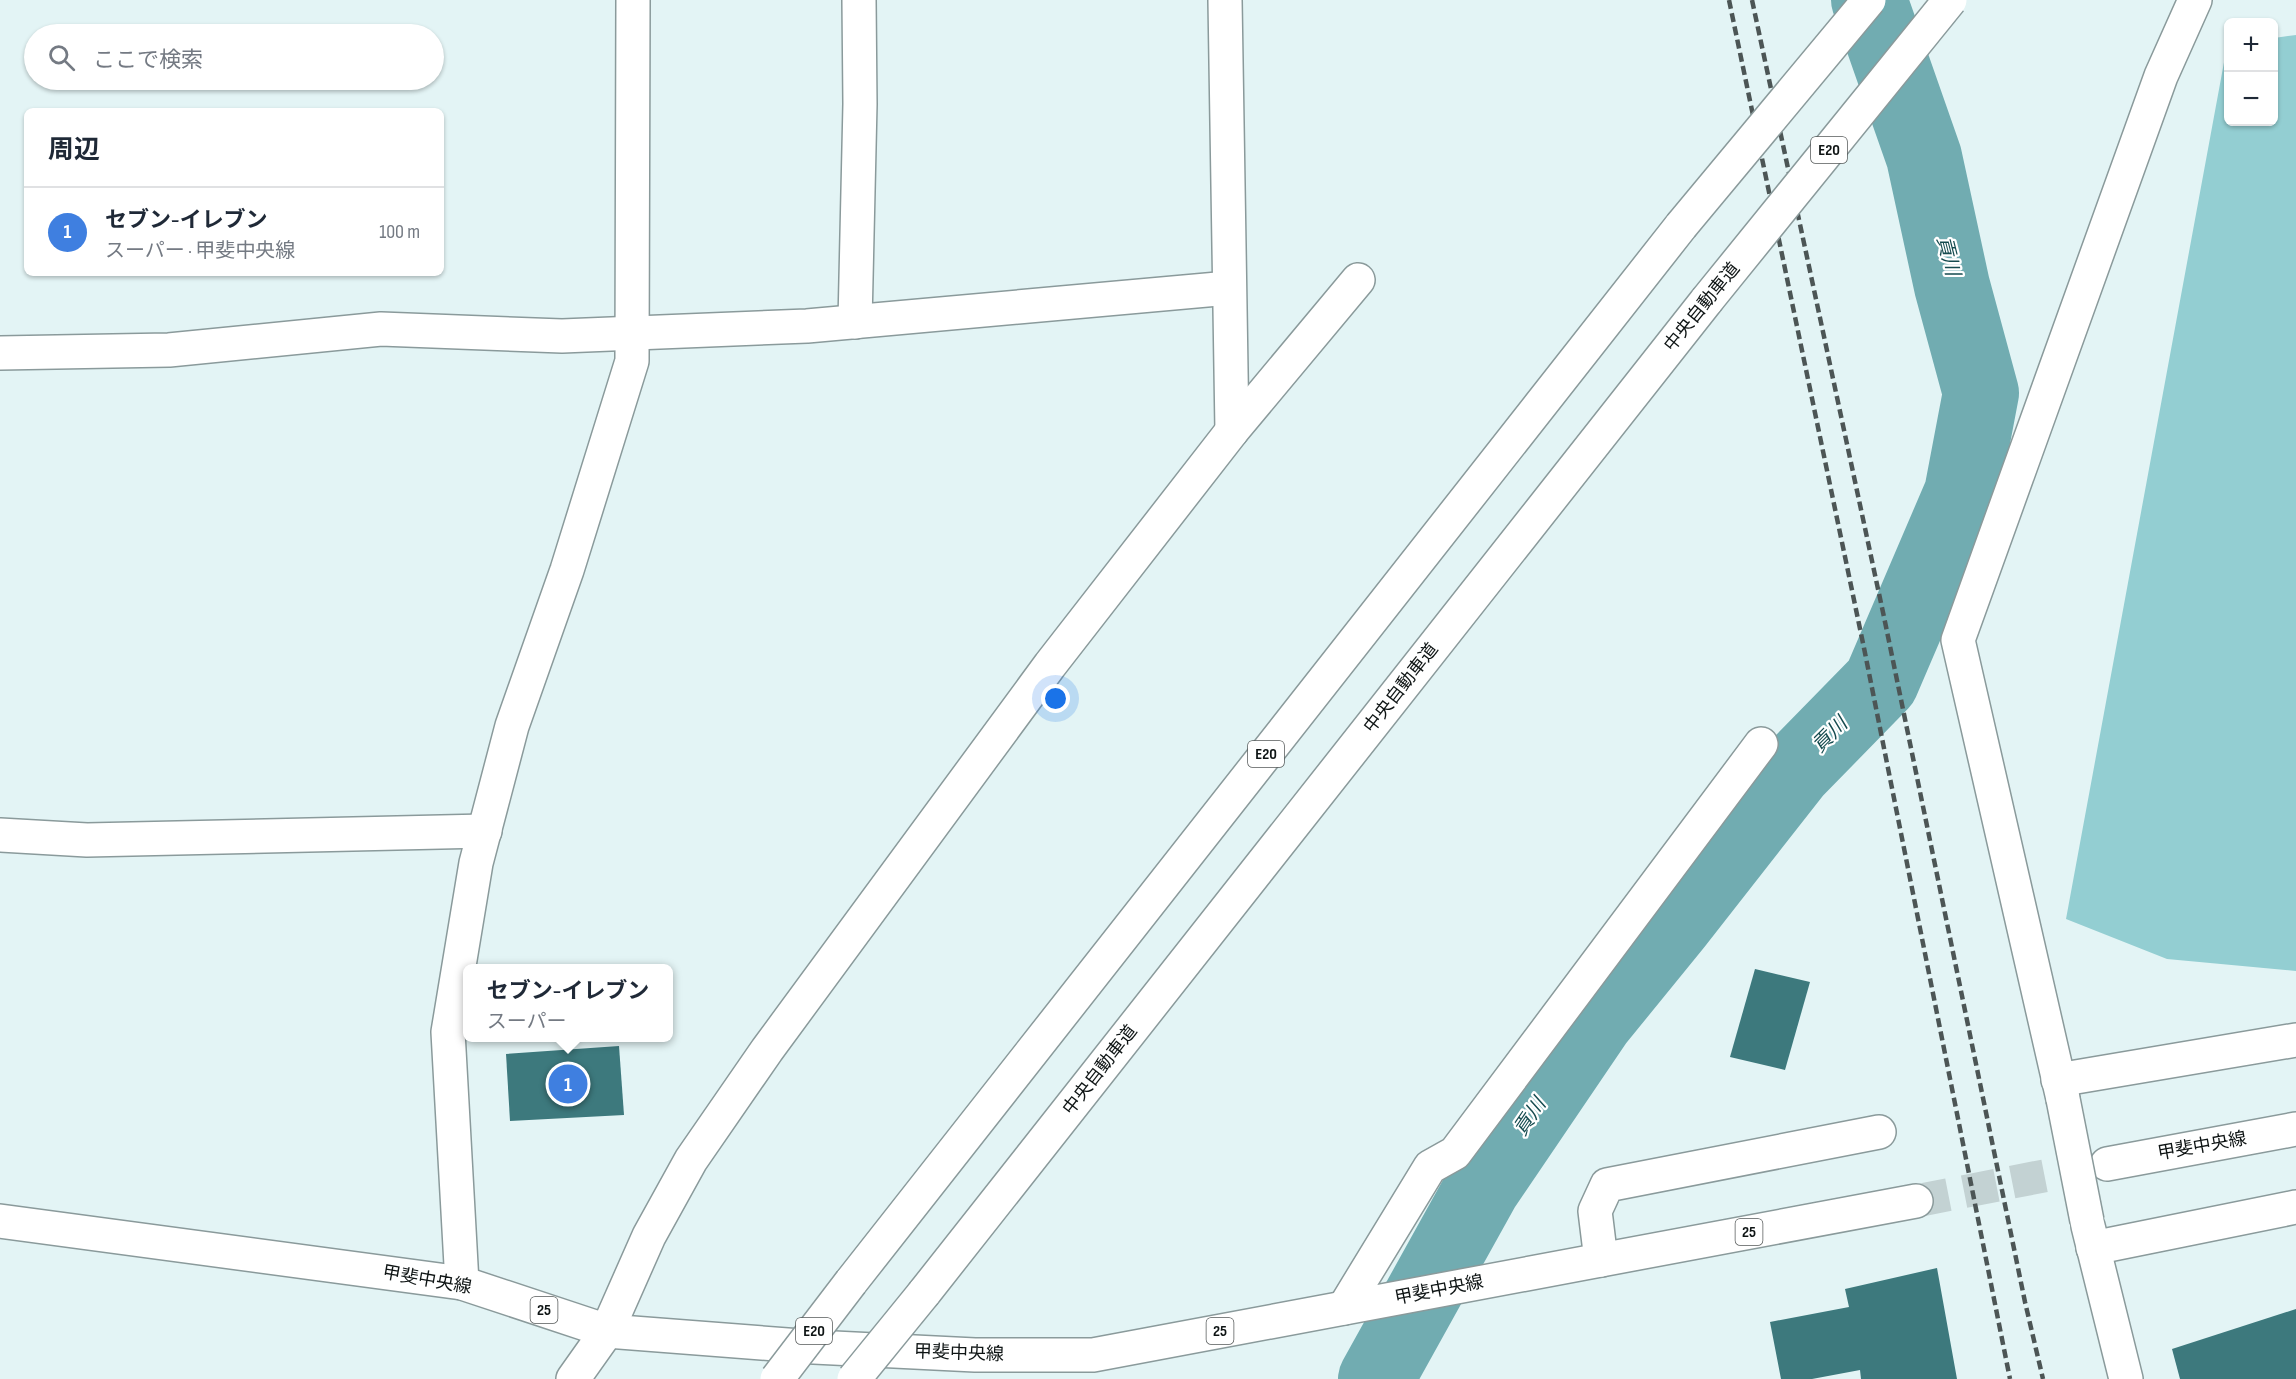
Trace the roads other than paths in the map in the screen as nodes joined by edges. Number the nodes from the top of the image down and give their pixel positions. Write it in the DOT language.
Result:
graph roads {
  1 [pos="633,0"];
  2 [pos="859,0"];
  3 [pos="1225,0"];
  4 [pos="1869,0"];
  5 [pos="1950,0"];
  6 [pos="2195,0"];
  7 [pos="1358,280"];
  8 [pos="1229,288"];
  9 [pos="855,322"];
  10 [pos="633,333"];
  11 [pos="0,353"];
  12 [pos="1232,431"];
  13 [pos="1761,744"];
  14 [pos="485,831"];
  15 [pos="0,835"];
  16 [pos="2296,1040"];
  17 [pos="2061,1090"];
  18 [pos="2296,1129"];
  19 [pos="1880,1132"];
  20 [pos="2107,1164"];
  21 [pos="1916,1201"];
  22 [pos="2296,1207"];
  23 [pos="0,1221"];
  24 [pos="2090,1234"];
  25 [pos="1591,1262"];
  26 [pos="462,1283"];
  27 [pos="1345,1307"];
  28 [pos="607,1331"];
  29 [pos="1097,1367"];
  30 [pos="573,1379"];
  31 [pos="777,1379"];
  32 [pos="854,1379"];
  33 [pos="2126,1379"];
  1 -- 10 [label="main road"];
  2 -- 9 [label="main road"];
  3 -- 8 [label="main road"];
  4 -- 31 [label="main road, E20, bridge"];
  5 -- 32 [label="main road, 中央自動車道 / E20, bridge"];
  6 -- 17 [label="main road"];
  7 -- 12 [label="main road"];
  8 -- 9 [label="main road"];
  8 -- 12 [label="main road"];
  9 -- 10 [label="main road"];
  10 -- 11 [label="main road"];
  10 -- 14 [label="main road"];
  12 -- 28 [label="main road"];
  13 -- 27 [label="main road"];
  14 -- 15 [label="main road"];
  14 -- 26 [label="main road"];
  16 -- 17 [label="main road"];
  17 -- 24 [label="main road, bridge"];
  18 -- 20 [label="main road, 甲斐中央線"];
  19 -- 25 [label="main road"];
  21 -- 25 [label="main road, 甲斐中央線 / 25"];
  22 -- 24 [label="main road"];
  23 -- 26 [label="main road, 甲斐中央線 / 25"];
  24 -- 33 [label="main road"];
  25 -- 27 [label="main road, 甲斐中央線 / 25"];
  26 -- 28 [label="main road, 甲斐中央線 / 25"];
  27 -- 29 [label="main road, 甲斐中央線 / 25"];
  28 -- 29 [label="main road, 甲斐中央線 / 25"];
  28 -- 30 [label="main road"];
}
